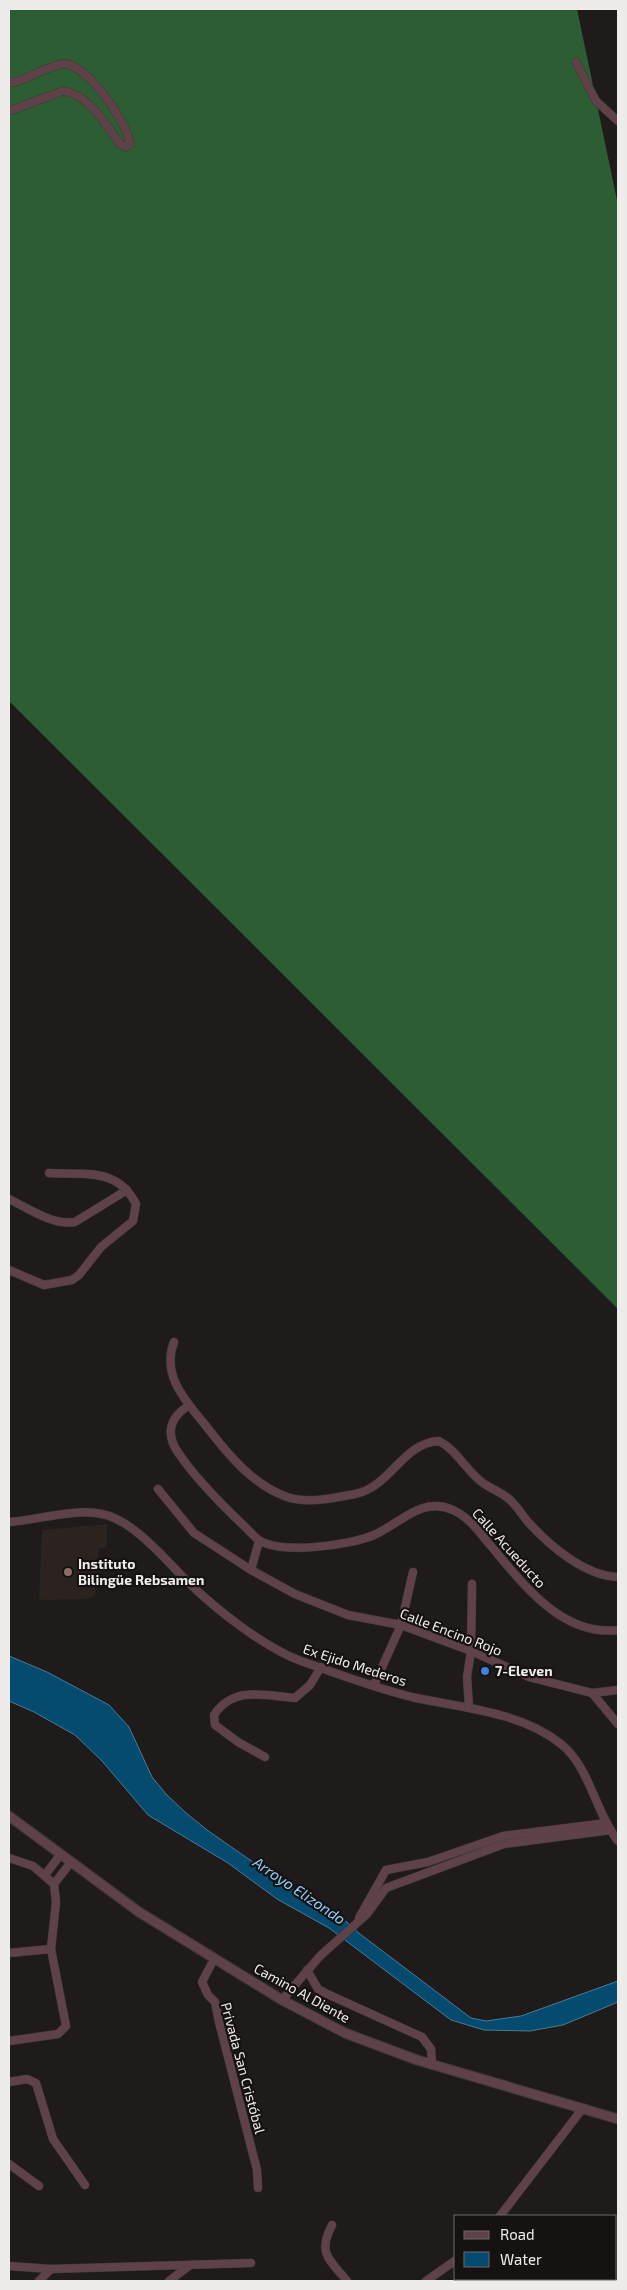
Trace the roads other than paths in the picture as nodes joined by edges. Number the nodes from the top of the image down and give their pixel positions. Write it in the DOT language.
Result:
graph roads {
  1 [pos="576,62"];
  2 [pos="9,83"];
  3 [pos="9,111"];
  4 [pos="618,121"];
  5 [pos="49,1173"];
  6 [pos="127,1190"];
  7 [pos="9,1199"];
  8 [pos="9,1270"];
  9 [pos="174,1342"];
  10 [pos="188,1406"];
  11 [pos="158,1490"];
  12 [pos="9,1522"];
  13 [pos="259,1541"];
  14 [pos="250,1570"];
  15 [pos="413,1572"];
  16 [pos="618,1577"];
  17 [pos="472,1584"];
  18 [pos="401,1625"];
  19 [pos="618,1630"];
  20 [pos="471,1651"];
  21 [pos="321,1667"];
  22 [pos="374,1685"];
  23 [pos="618,1690"];
  24 [pos="592,1693"];
  25 [pos="469,1706"];
  26 [pos="618,1724"];
  27 [pos="266,1757"];
  28 [pos="9,1816"];
  29 [pos="609,1826"];
  30 [pos="525,1836"];
  31 [pos="618,1841"];
  32 [pos="61,1854"];
  33 [pos="9,1858"];
  34 [pos="71,1862"];
  35 [pos="403,1866"];
  36 [pos="45,1875"];
  37 [pos="379,1880"];
  38 [pos="405,1880"];
  39 [pos="54,1884"];
  40 [pos="386,1888"];
  41 [pos="357,1920"];
  42 [pos="51,1949"];
  43 [pos="9,1954"];
  44 [pos="214,1960"];
  45 [pos="307,1970"];
  46 [pos="282,2000"];
  47 [pos="9,2042"];
  48 [pos="432,2065"];
  49 [pos="9,2082"];
  50 [pos="583,2108"];
  51 [pos="618,2119"];
  52 [pos="9,2164"];
  53 [pos="85,2185"];
  54 [pos="40,2186"];
  55 [pos="258,2188"];
  56 [pos="501,2215"];
  57 [pos="332,2225"];
  58 [pos="454,2261"];
  59 [pos="251,2263"];
  60 [pos="9,2266"];
  61 [pos="189,2266"];
  62 [pos="51,2269"];
  63 [pos="39,2281"];
  64 [pos="169,2281"];
  65 [pos="347,2281"];
  66 [pos="426,2281"];
  1 -- 4 [label="street"];
  2 -- 3 [label="street"];
  5 -- 6 [label="street"];
  6 -- 7 [label="street"];
  6 -- 8 [label="street"];
  9 -- 10 [label="street"];
  10 -- 13 [label="street"];
  10 -- 16 [label="street"];
  11 -- 14 [label="street, Calle Encino Rojo"];
  12 -- 21 [label="street, Ex Ejido Mederos"];
  13 -- 14 [label="street"];
  13 -- 19 [label="street, Calle Acueducto"];
  14 -- 18 [label="street, Calle Encino Rojo"];
  15 -- 18 [label="street"];
  17 -- 20 [label="street"];
  18 -- 20 [label="street, Calle Encino Rojo"];
  18 -- 22 [label="street"];
  20 -- 24 [label="street, Calle Encino Rojo"];
  20 -- 25 [label="street"];
  21 -- 22 [label="street, Ex Ejido Mederos"];
  21 -- 27 [label="street"];
  22 -- 25 [label="street, Ex Ejido Mederos"];
  23 -- 24 [label="street, Calle Encino Rojo"];
  24 -- 26 [label="street"];
  25 -- 29 [label="street, Ex Ejido Mederos"];
  28 -- 32 [label="street, Camino Al Diente"];
  29 -- 30 [label="street"];
  29 -- 31 [label="street, Ex Ejido Mederos"];
  30 -- 35 [label="street"];
  30 -- 38 [label="street"];
  32 -- 34 [label="street, Camino Al Diente"];
  32 -- 36 [label="street"];
  33 -- 36 [label="street"];
  34 -- 39 [label="street"];
  34 -- 44 [label="street, Camino Al Diente"];
  35 -- 37 [label="street"];
  35 -- 38 [label="street"];
  36 -- 39 [label="street"];
  37 -- 40 [label="street"];
  37 -- 41 [label="street"];
  38 -- 40 [label="street"];
  39 -- 42 [label="street"];
  40 -- 41 [label="street"];
  41 -- 45 [label="street"];
  42 -- 43 [label="street"];
  42 -- 47 [label="street"];
  44 -- 46 [label="street, Camino Al Diente"];
  44 -- 55 [label="street, Privada San Cristóbal"];
  45 -- 46 [label="street"];
  45 -- 48 [label="street"];
  46 -- 48 [label="street, Camino Al Diente"];
  48 -- 50 [label="street, Camino Al Diente"];
  49 -- 53 [label="street"];
  50 -- 51 [label="street, Camino Al Diente"];
  50 -- 56 [label="street"];
  52 -- 54 [label="street"];
  57 -- 65 [label="street"];
  58 -- 66 [label="street"];
  59 -- 61 [label="street"];
  60 -- 62 [label="street"];
  61 -- 62 [label="street"];
  61 -- 64 [label="street"];
  62 -- 63 [label="street"];
}
